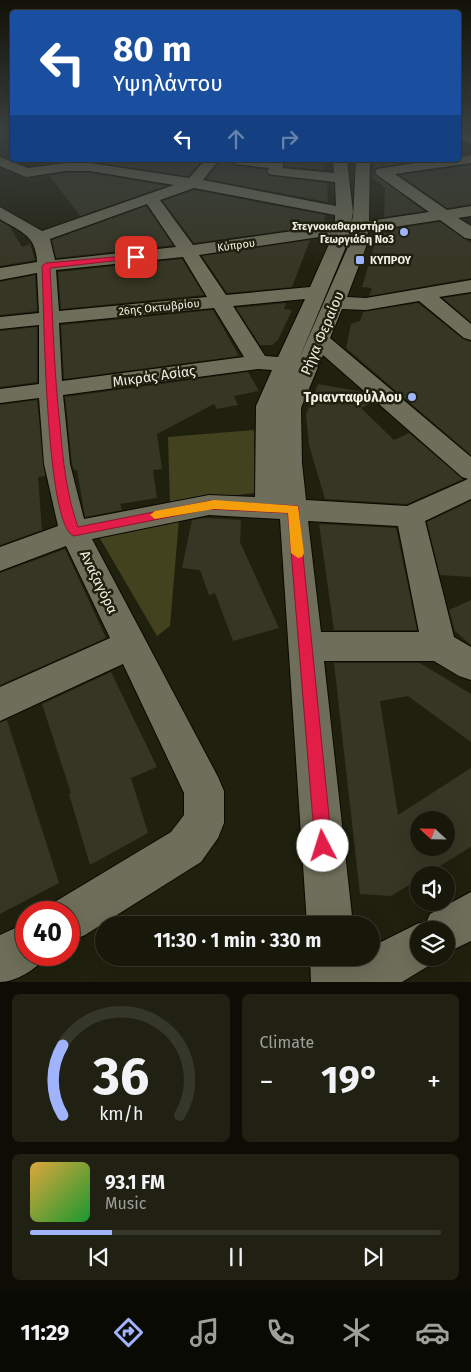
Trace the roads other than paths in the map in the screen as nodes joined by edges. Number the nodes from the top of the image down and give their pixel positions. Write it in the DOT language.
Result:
graph roads {
  1 [pos="160,178"];
  2 [pos="197,178"];
  3 [pos="269,178"];
  4 [pos="343,178"];
  5 [pos="359,178"];
  6 [pos="390,178"];
  7 [pos="193,183"];
  8 [pos="258,196"];
  9 [pos="151,198"];
  10 [pos="471,211"];
  11 [pos="2,216"];
  12 [pos="443,216"];
  13 [pos="350,223"];
  14 [pos="471,234"];
  15 [pos="40,236"];
  16 [pos="188,251"];
  17 [pos="46,266"];
  18 [pos="0,274"];
  19 [pos="471,286"];
  20 [pos="424,295"];
  21 [pos="327,297"];
  22 [pos="220,301"];
  23 [pos="48,318"];
  24 [pos="0,323"];
  25 [pos="471,334"];
  26 [pos="304,357"];
  27 [pos="258,362"];
  28 [pos="51,389"];
  29 [pos="0,396"];
  30 [pos="471,470"];
  31 [pos="471,488"];
  32 [pos="281,508"];
  33 [pos="410,516"];
  34 [pos="74,532"];
  35 [pos="0,559"];
  36 [pos="130,645"];
  37 [pos="439,646"];
  38 [pos="306,647"];
  39 [pos="471,665"];
  40 [pos="0,704"];
  41 [pos="80,912"];
  42 [pos="471,915"];
  43 [pos="329,916"];
  44 [pos="455,925"];
  45 [pos="410,951"];
  46 [pos="15,953"];
  47 [pos="0,962"];
  48 [pos="334,966"];
  49 [pos="335,982"];
  50 [pos="356,982"];
  1 -- 7 [label="street"];
  2 -- 7 [label="street"];
  3 -- 8 [label="street"];
  4 -- 13 [label="street, Ρήγα Φεραίου"];
  5 -- 13 [label="street, Ρήγα Φεραίου"];
  6 -- 12 [label="street"];
  7 -- 8 [label="street"];
  7 -- 9 [label="street"];
  8 -- 13 [label="street"];
  9 -- 15 [label="street"];
  9 -- 16 [label="street"];
  10 -- 12 [label="street, Κύπρου"];
  11 -- 15 [label="street"];
  12 -- 13 [label="street, Κύπρου"];
  12 -- 14 [label="street"];
  13 -- 16 [label="street, Κύπρου"];
  13 -- 21 [label="street, Ρήγα Φεραίου"];
  15 -- 17 [label="street, Αναξαγόρα"];
  16 -- 17 [label="street, Κύπρου"];
  16 -- 22 [label="street"];
  17 -- 18 [label="street, Κύπρου"];
  17 -- 23 [label="street, Αναξαγόρα"];
  19 -- 20 [label="street, 26ης Οκτωβρίου"];
  20 -- 21 [label="street, 26ης Οκτωβρίου"];
  20 -- 25 [label="street"];
  21 -- 22 [label="street, 26ης Οκτωβρίου"];
  21 -- 26 [label="street, Ρήγα Φεραίου"];
  21 -- 26 [label="street, Ρήγα Φεραίου"];
  22 -- 23 [label="street, 26ης Οκτωβρίου"];
  22 -- 27 [label="street"];
  23 -- 24 [label="street, 26ης Οκτωβρίου"];
  23 -- 28 [label="street, Αναξαγόρα"];
  26 -- 27 [label="street, Μικράς Ασίας"];
  26 -- 30 [label="street"];
  26 -- 32 [label="street, Ρήγα Φεραίου"];
  27 -- 28 [label="street, Μικράς Ασίας"];
  28 -- 29 [label="street, Μικράς Ασίας"];
  28 -- 34 [label="street, Αναξαγόρα"];
  31 -- 33 [label="street"];
  32 -- 33 [label="street"];
  32 -- 34 [label="street"];
  32 -- 38 [label="street, Ρήγα Φεραίου"];
  33 -- 37 [label="street"];
  34 -- 35 [label="street"];
  34 -- 36 [label="street, Αναξαγόρα"];
  36 -- 40 [label="street"];
  36 -- 41 [label="street, Αναξαγόρα"];
  37 -- 38 [label="street"];
  37 -- 39 [label="street"];
  38 -- 43 [label="street, Ρήγα Φεραίου"];
  42 -- 44 [label="street"];
  45 -- 50 [label="street"];
  46 -- 47 [label="street"];
  48 -- 49 [label="street"];
}
